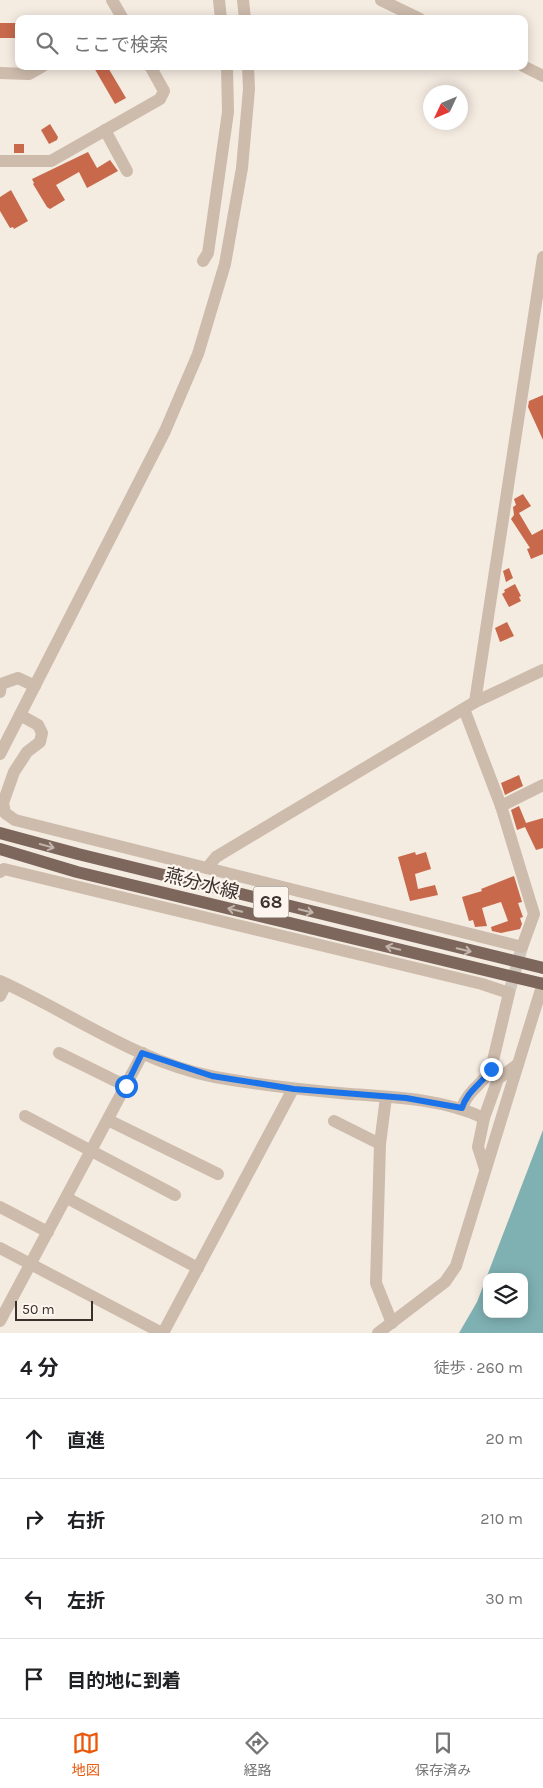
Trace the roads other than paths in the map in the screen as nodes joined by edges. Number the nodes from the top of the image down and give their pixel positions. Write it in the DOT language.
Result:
graph roads {
  1 [pos="112,0"];
  2 [pos="219,0"];
  3 [pos="243,0"];
  4 [pos="381,0"];
  5 [pos="121,15"];
  6 [pos="221,15"];
  7 [pos="245,15"];
  8 [pos="412,15"];
  9 [pos="528,68"];
  10 [pos="36,70"];
  11 [pos="152,70"];
  12 [pos="227,70"];
  13 [pos="248,70"];
  14 [pos="0,73"];
  15 [pos="543,76"];
  16 [pos="105,130"];
  17 [pos="0,161"];
  18 [pos="128,171"];
  19 [pos="543,257"];
  20 [pos="203,261"];
  21 [pos="540,671"];
  22 [pos="543,684"];
  23 [pos="35,686"];
  24 [pos="0,692"];
  25 [pos="475,702"];
  26 [pos="464,709"];
  27 [pos="20,716"];
  28 [pos="0,754"];
  29 [pos="543,785"];
  30 [pos="501,806"];
  31 [pos="0,833"];
  32 [pos="0,849"];
  33 [pos="207,868"];
  34 [pos="0,872"];
  35 [pos="543,968"];
  36 [pos="3,982"];
  37 [pos="543,984"];
  38 [pos="0,996"];
  39 [pos="59,1053"];
  40 [pos="142,1053"];
  41 [pos="518,1064"];
  42 [pos="126,1086"];
  43 [pos="294,1089"];
  44 [pos="386,1097"];
  45 [pos="462,1108"];
  46 [pos="25,1116"];
  47 [pos="484,1118"];
  48 [pos="108,1120"];
  49 [pos="334,1121"];
  50 [pos="380,1144"];
  51 [pos="92,1151"];
  52 [pos="485,1169"];
  53 [pos="218,1174"];
  54 [pos="175,1195"];
  55 [pos="67,1198"];
  56 [pos="0,1207"];
  57 [pos="48,1232"];
  58 [pos="0,1248"];
  59 [pos="31,1264"];
  60 [pos="198,1268"];
  61 [pos="0,1321"];
  62 [pos="392,1323"];
  63 [pos="162,1333"];
  64 [pos="378,1333"];
  1 -- 5 [label="street"];
  2 -- 6 [label="street"];
  3 -- 7 [label="street"];
  4 -- 8 [label="street"];
  9 -- 15 [label="street"];
  10 -- 14 [label="street"];
  11 -- 16 [label="street"];
  12 -- 20 [label="street"];
  13 -- 23 [label="street"];
  16 -- 17 [label="street"];
  16 -- 18 [label="street"];
  19 -- 25 [label="street"];
  21 -- 22 [label="street"];
  21 -- 25 [label="street"];
  23 -- 24 [label="street"];
  23 -- 27 [label="street"];
  25 -- 26 [label="street"];
  26 -- 30 [label="street"];
  26 -- 33 [label="street"];
  27 -- 28 [label="street"];
  27 -- 33 [label="street"];
  29 -- 30 [label="street"];
  30 -- 33 [label="street"];
  31 -- 35 [label="main road, 燕分水線 / 68, one-way"];
  37 -- 32 [label="main road, 燕分水線 / 68, one-way"];
  34 -- 45 [label="street"];
  36 -- 38 [label="street"];
  36 -- 40 [label="street"];
  37 -- 41 [label="street"];
  39 -- 42 [label="street"];
  40 -- 42 [label="street"];
  40 -- 43 [label="street"];
  41 -- 47 [label="street"];
  41 -- 52 [label="street"];
  42 -- 48 [label="street"];
  43 -- 44 [label="street"];
  43 -- 60 [label="street"];
  44 -- 45 [label="street"];
  44 -- 50 [label="street"];
  45 -- 47 [label="street"];
  46 -- 51 [label="street"];
  47 -- 52 [label="street"];
  48 -- 51 [label="street"];
  48 -- 53 [label="street"];
  49 -- 50 [label="street"];
  50 -- 62 [label="street"];
  51 -- 54 [label="street"];
  51 -- 55 [label="street"];
  52 -- 62 [label="street"];
  55 -- 57 [label="street"];
  55 -- 60 [label="street"];
  56 -- 57 [label="street"];
  57 -- 59 [label="street"];
  58 -- 59 [label="street"];
  59 -- 61 [label="street"];
  59 -- 63 [label="street"];
  60 -- 63 [label="street"];
  62 -- 64 [label="street"];
}
